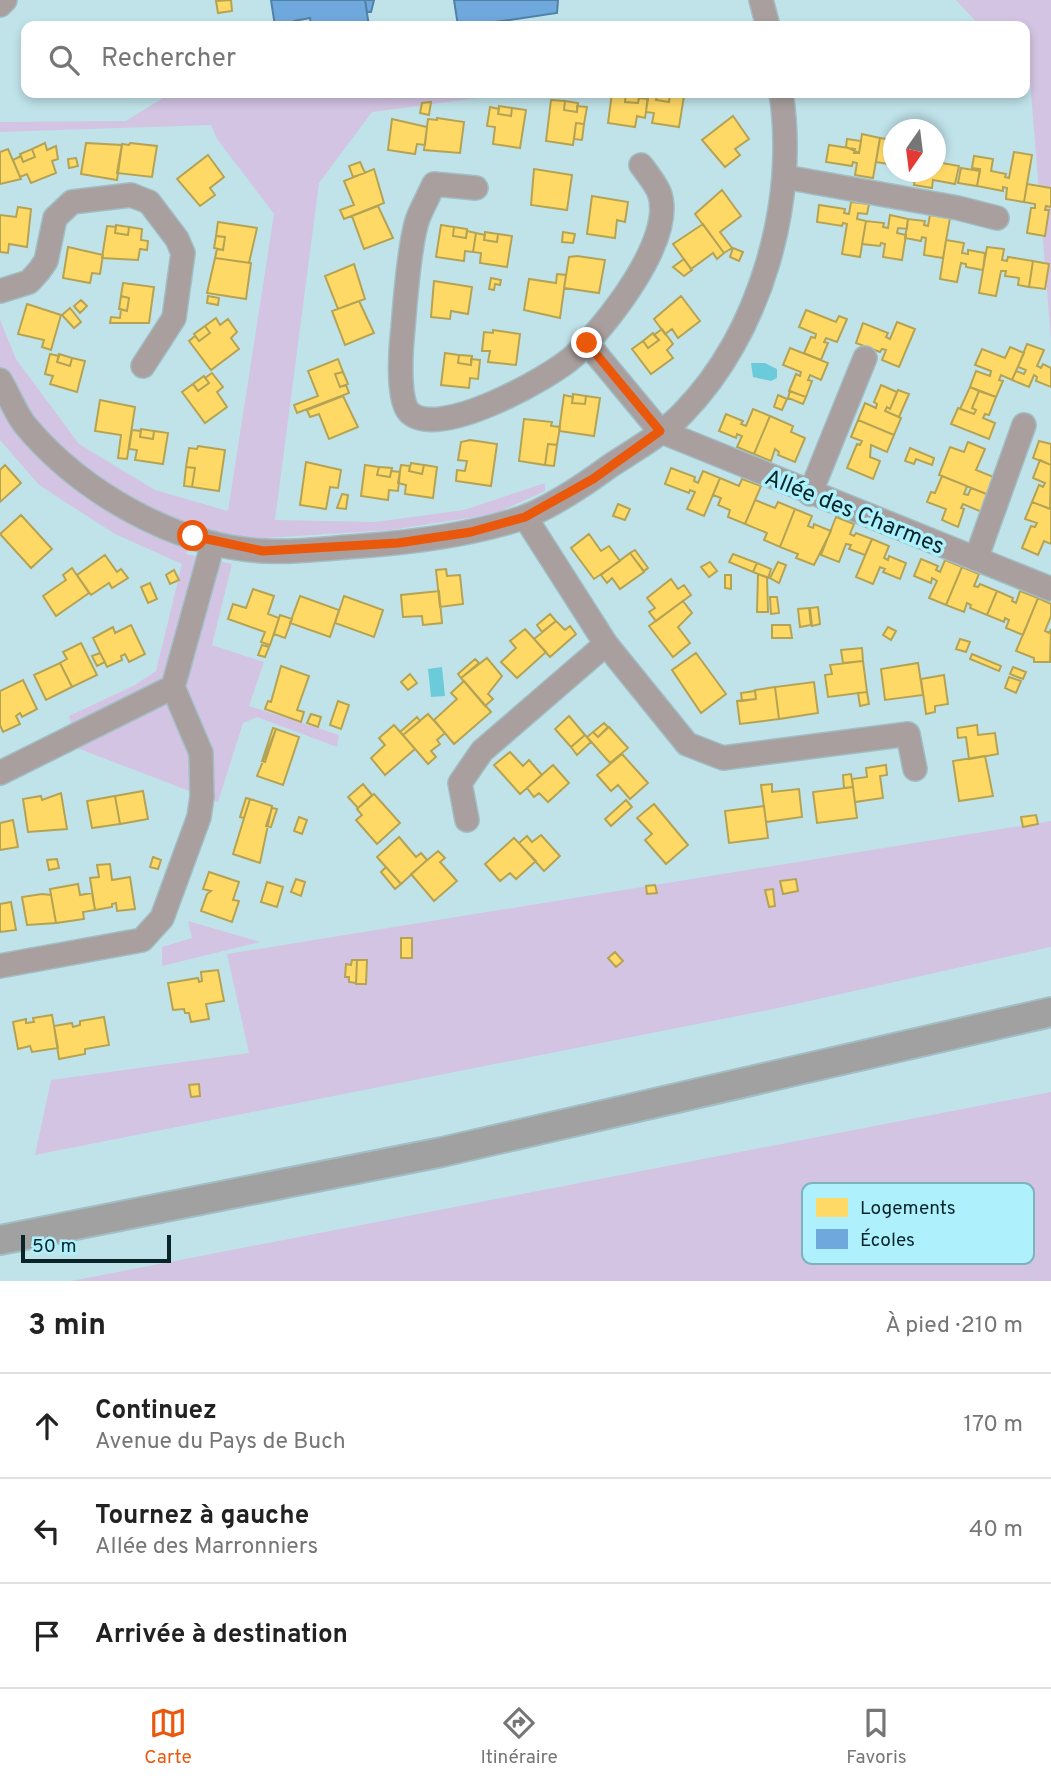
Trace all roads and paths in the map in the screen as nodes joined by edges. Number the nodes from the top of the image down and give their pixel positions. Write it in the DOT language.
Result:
graph roads {
  1 [pos="5,0"];
  2 [pos="761,0"];
  3 [pos="0,5"];
  4 [pos="767,21"];
  5 [pos="782,98"];
  6 [pos="641,165"];
  7 [pos="785,177"];
  8 [pos="476,188"];
  9 [pos="997,218"];
  10 [pos="0,291"];
  11 [pos="587,343"];
  12 [pos="865,358"];
  13 [pos="144,366"];
  14 [pos="2,388"];
  15 [pos="1024,425"];
  16 [pos="660,431"];
  17 [pos="810,494"];
  18 [pos="525,517"];
  19 [pos="213,542"];
  20 [pos="976,559"];
  21 [pos="1051,589"];
  22 [pos="607,645"];
  23 [pos="173,687"];
  24 [pos="915,769"];
  25 [pos="0,773"];
  26 [pos="467,820"];
  27 [pos="0,966"];
  28 [pos="1051,1013"];
  29 [pos="0,1240"];
  1 -- 3 [label="street"];
  2 -- 4 [label="street"];
  5 -- 7 [label="street"];
  6 -- 11 [label="street"];
  7 -- 9 [label="street"];
  7 -- 16 [label="street"];
  8 -- 11 [label="street"];
  10 -- 13 [label="street"];
  11 -- 16 [label="street"];
  12 -- 17 [label="street"];
  14 -- 19 [label="street"];
  15 -- 20 [label="street"];
  16 -- 17 [label="street, Allée des Charmes"];
  16 -- 18 [label="street"];
  17 -- 20 [label="street, Allée des Charmes"];
  18 -- 19 [label="street"];
  18 -- 22 [label="street"];
  19 -- 23 [label="street"];
  20 -- 21 [label="street, Allée des Charmes"];
  22 -- 24 [label="street"];
  22 -- 26 [label="street"];
  23 -- 25 [label="street"];
  23 -- 27 [label="street"];
  28 -- 29 [label="main road"];
}
